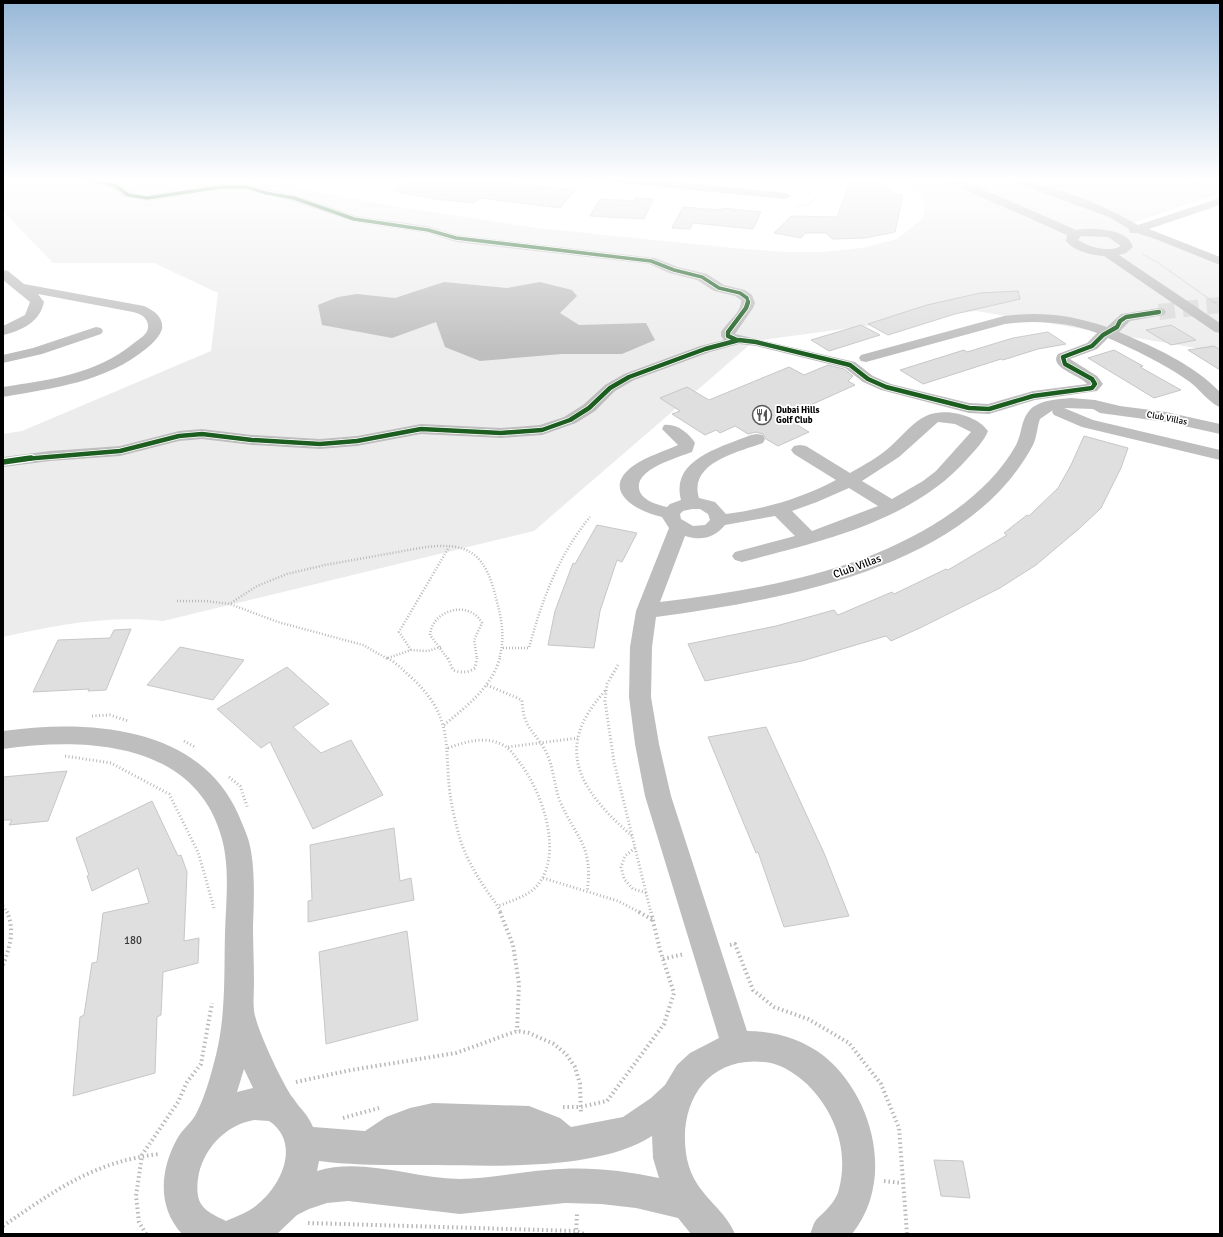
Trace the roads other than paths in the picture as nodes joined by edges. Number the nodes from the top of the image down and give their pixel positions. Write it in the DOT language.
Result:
graph roads {
  1 [pos="452,237"];
  2 [pos="1072,237"];
  3 [pos="1117,237"];
  4 [pos="1161,237"];
  5 [pos="1122,251"];
  6 [pos="1106,252"];
  7 [pos="1220,261"];
  8 [pos="3,274"];
  9 [pos="22,287"];
  10 [pos="1159,312"];
  11 [pos="1220,317"];
  12 [pos="1220,328"];
  13 [pos="96,330"];
  14 [pos="3,331"];
  15 [pos="1109,331"];
  16 [pos="737,340"];
  17 [pos="866,358"];
  18 [pos="3,359"];
  19 [pos="3,392"];
  20 [pos="1033,396"];
  21 [pos="1220,402"];
  22 [pos="1055,409"];
  23 [pos="670,429"];
  24 [pos="1220,429"];
  25 [pos="758,439"];
  26 [pos="800,450"];
  27 [pos="1220,455"];
  28 [pos="3,462"];
  29 [pos="849,479"];
  30 [pos="691,503"];
  31 [pos="891,506"];
  32 [pos="780,510"];
  33 [pos="719,520"];
  34 [pos="674,521"];
  35 [pos="808,538"];
  36 [pos="742,556"];
  37 [pos="646,611"];
  38 [pos="3,740"];
  39 [pos="225,1005"];
  40 [pos="737,1047"];
  41 [pos="676,1098"];
  42 [pos="276,1099"];
  43 [pos="208,1126"];
  44 [pos="302,1143"];
  45 [pos="688,1203"];
  46 [pos="297,1212"];
  47 [pos="200,1230"];
  48 [pos="838,1230"];
  49 [pos="247,1232"];
  50 [pos="718,1234"];
  1 -- 16 [label="street"];
  2 -- 6 [label="street"];
  3 -- 5 [label="street"];
  4 -- 7 [label="street"];
  5 -- 6 [label="street"];
  5 -- 11 [label="street"];
  6 -- 12 [label="street"];
  8 -- 9 [label="street"];
  9 -- 14 [label="street"];
  9 -- 19 [label="street"];
  10 -- 15 [label="street"];
  13 -- 18 [label="street"];
  15 -- 17 [label="street"];
  15 -- 20 [label="street"];
  15 -- 21 [label="street"];
  16 -- 20 [label="street"];
  16 -- 28 [label="street"];
  20 -- 22 [label="street"];
  22 -- 24 [label="street, Club Villas"];
  22 -- 27 [label="street"];
  22 -- 37 [label="street, Club Villas"];
  23 -- 34 [label="street"];
  25 -- 30 [label="street"];
  26 -- 29 [label="street"];
  29 -- 31 [label="street"];
  29 -- 31 [label="street"];
  29 -- 32 [label="street"];
  30 -- 33 [label="street"];
  30 -- 34 [label="street"];
  31 -- 35 [label="street"];
  32 -- 33 [label="street"];
  32 -- 35 [label="street"];
  33 -- 34 [label="street"];
  34 -- 37 [label="street"];
  35 -- 36 [label="street"];
  37 -- 40 [label="street"];
  38 -- 39 [label="street"];
  39 -- 42 [label="street"];
  39 -- 43 [label="street"];
  40 -- 41 [label="street"];
  40 -- 48 [label="street"];
  41 -- 44 [label="street"];
  41 -- 45 [label="street"];
  42 -- 43 [label="street"];
  42 -- 44 [label="street"];
  43 -- 47 [label="street"];
  44 -- 46 [label="street"];
  45 -- 46 [label="street"];
  45 -- 50 [label="street"];
  46 -- 49 [label="street"];
}
